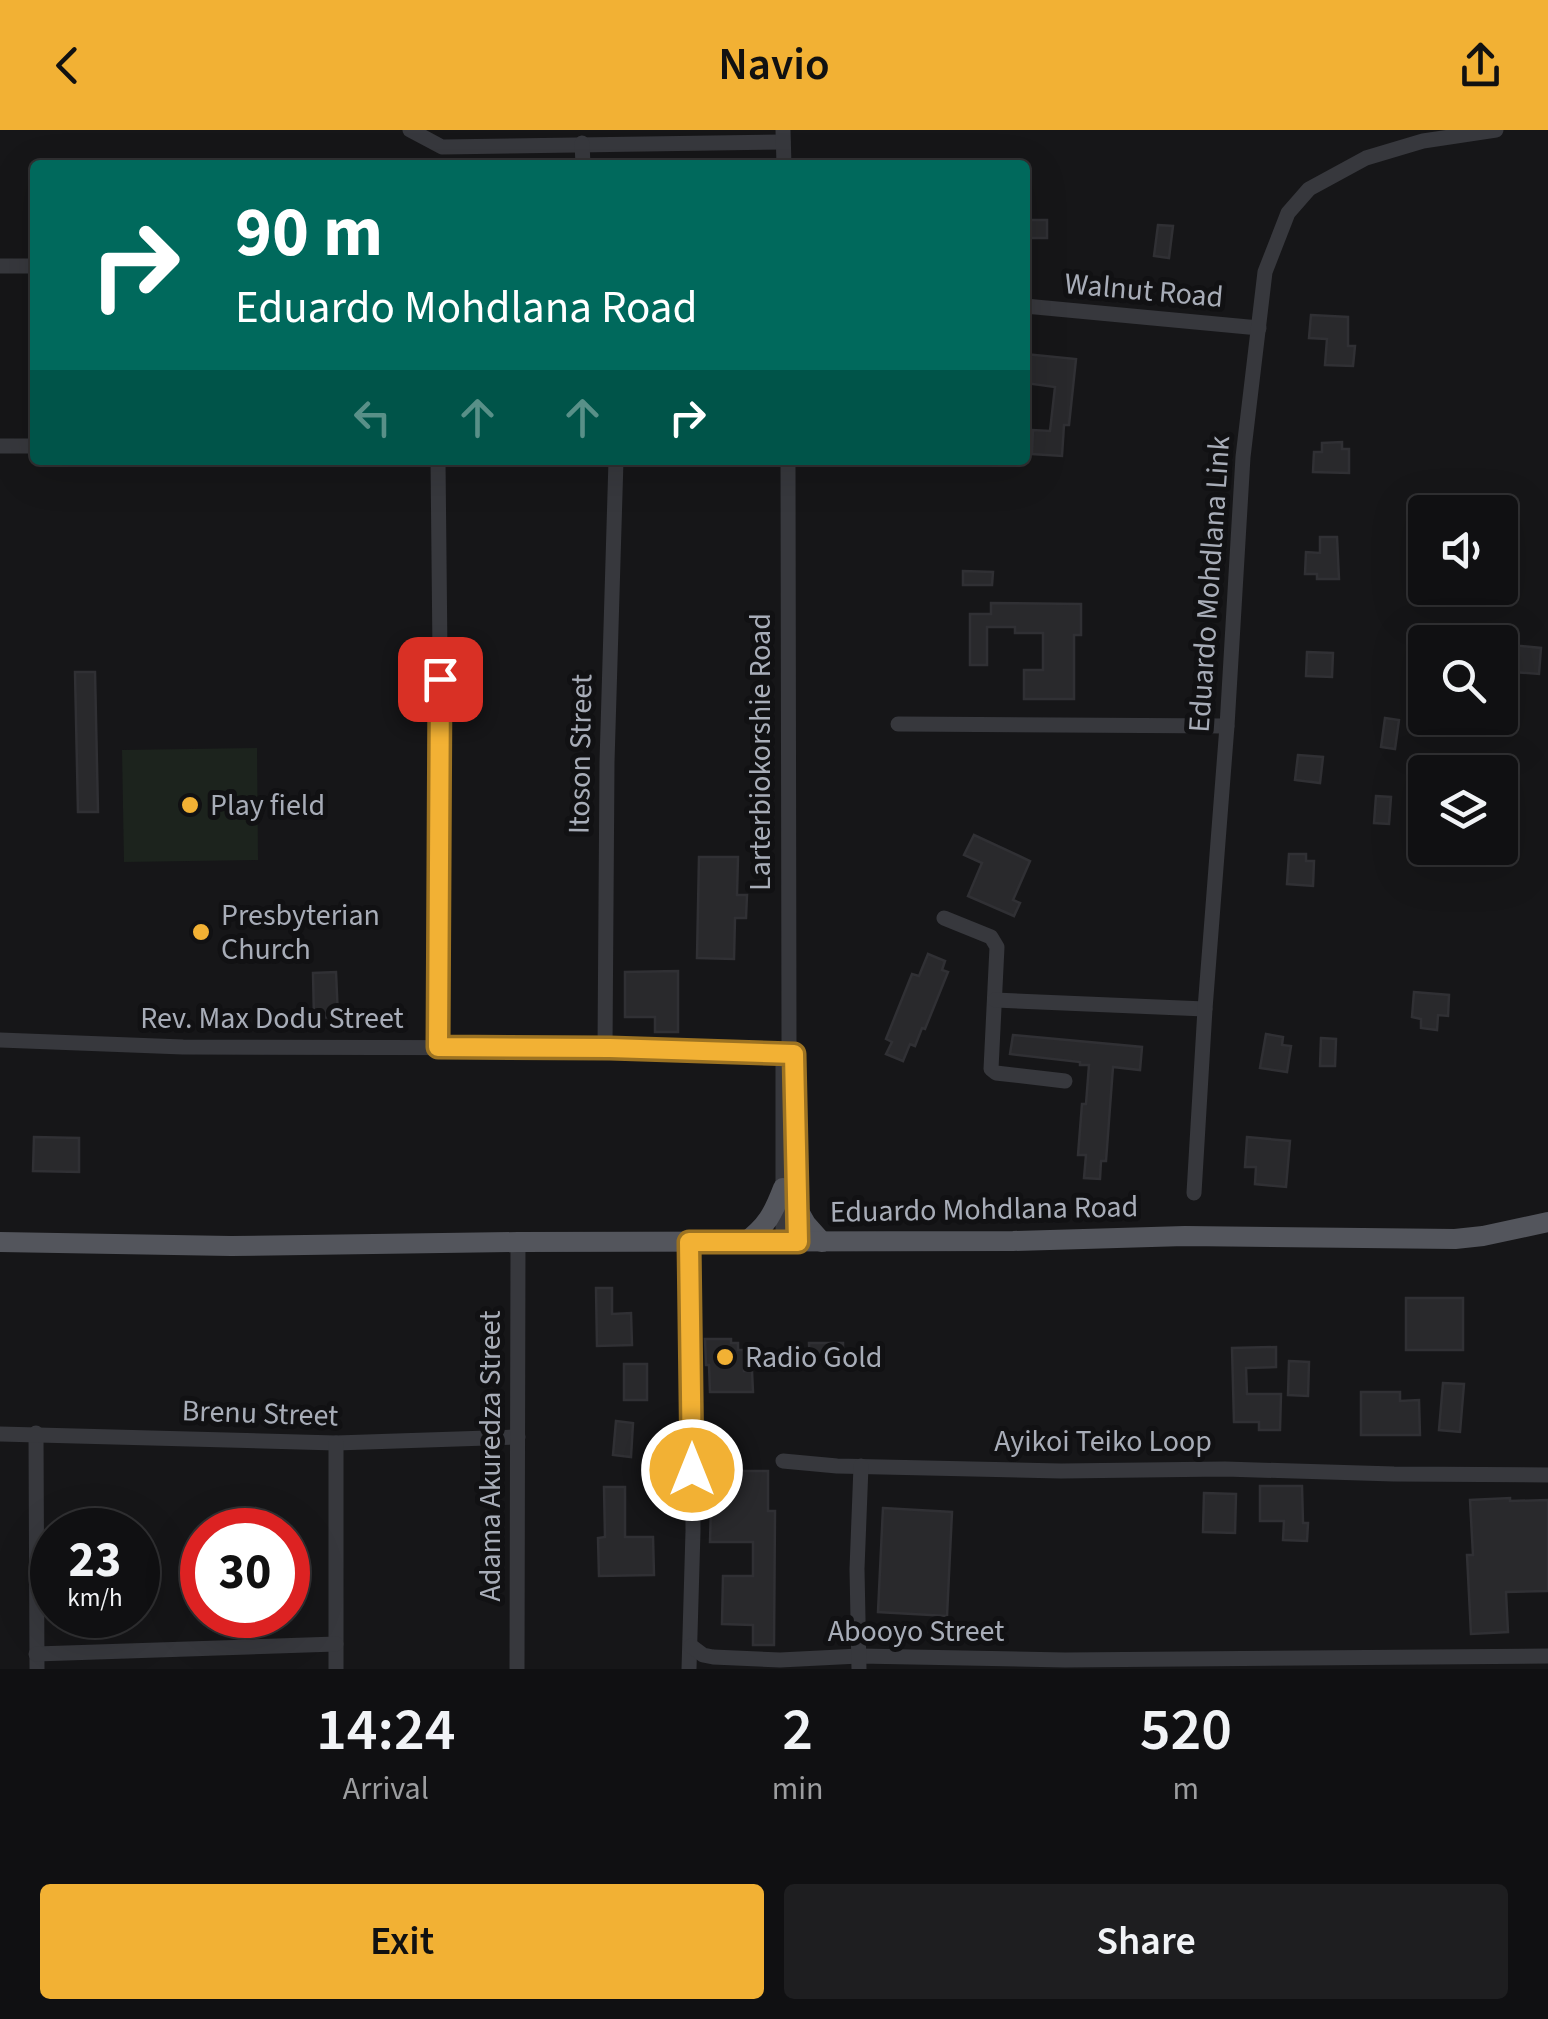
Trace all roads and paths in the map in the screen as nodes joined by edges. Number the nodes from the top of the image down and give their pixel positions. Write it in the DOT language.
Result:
graph roads {
  1 [pos="410,130"];
  2 [pos="1496,130"];
  3 [pos="783,136"];
  4 [pos="611,137"];
  5 [pos="582,144"];
  6 [pos="442,147"];
  7 [pos="441,160"];
  8 [pos="583,160"];
  9 [pos="0,266"];
  10 [pos="30,266"];
  11 [pos="1030,306"];
  12 [pos="1259,328"];
  13 [pos="0,446"];
  14 [pos="30,446"];
  15 [pos="438,465"];
  16 [pos="616,465"];
  17 [pos="788,465"];
  18 [pos="898,724"];
  19 [pos="1227,726"];
  20 [pos="944,918"];
  21 [pos="996,1000"];
  22 [pos="1205,1009"];
  23 [pos="0,1040"];
  24 [pos="438,1047"];
  25 [pos="605,1048"];
  26 [pos="789,1050"];
  27 [pos="1066,1081"];
  28 [pos="783,1188"];
  29 [pos="1194,1193"];
  30 [pos="797,1208"];
  31 [pos="1548,1222"];
  32 [pos="0,1242"];
  33 [pos="518,1242"];
  34 [pos="689,1242"];
  35 [pos="744,1242"];
  36 [pos="790,1242"];
  37 [pos="822,1242"];
  38 [pos="0,1434"];
  39 [pos="36,1434"];
  40 [pos="518,1437"];
  41 [pos="336,1443"];
  42 [pos="782,1461"];
  43 [pos="860,1466"];
  44 [pos="1548,1475"];
  45 [pos="336,1644"];
  46 [pos="691,1646"];
  47 [pos="1548,1656"];
  48 [pos="36,1661"];
  49 [pos="859,1662"];
  50 [pos="336,1669"];
  51 [pos="517,1669"];
  52 [pos="689,1669"];
  1 -- 6 [label="street"];
  2 -- 12 [label="street, Eduardo Mohdlana Link"];
  3 -- 4 [label="street"];
  4 -- 5 [label="street"];
  5 -- 6 [label="street"];
  5 -- 8 [label="street"];
  6 -- 7 [label="street"];
  9 -- 10 [label="street"];
  11 -- 12 [label="street, Walnut Road"];
  12 -- 19 [label="street, Eduardo Mohdlana Link"];
  13 -- 14 [label="street"];
  15 -- 24 [label="street"];
  16 -- 25 [label="street, Itoson Street"];
  17 -- 26 [label="street, Larterbiokorshie Road"];
  18 -- 19 [label="street"];
  19 -- 22 [label="street, Eduardo Mohdlana Link"];
  20 -- 21 [label="street"];
  21 -- 22 [label="street"];
  21 -- 27 [label="street"];
  22 -- 29 [label="street, Eduardo Mohdlana Link"];
  23 -- 24 [label="street, Rev. Max Dodu Street"];
  24 -- 25 [label="street, Rev. Max Dodu Street"];
  25 -- 26 [label="street, Rev. Max Dodu Street"];
  26 -- 28 [label="street, Larterbiokorshie Road"];
  26 -- 30 [label="street, Larterbiokorshie Road"];
  28 -- 35 [label="main road"];
  28 -- 36 [label="street, Larterbiokorshie Road"];
  30 -- 36 [label="street, Larterbiokorshie Road"];
  30 -- 37 [label="main road"];
  31 -- 37 [label="main road, Eduardo Mohdlana Road"];
  32 -- 33 [label="main road, Eduardo Mohdlana Road"];
  33 -- 34 [label="main road, Eduardo Mohdlana Road"];
  33 -- 40 [label="street, Adama Akuredza Street"];
  34 -- 35 [label="main road, Eduardo Mohdlana Road"];
  34 -- 46 [label="street"];
  35 -- 36 [label="main road, Eduardo Mohdlana Road"];
  36 -- 37 [label="main road, Eduardo Mohdlana Road"];
  38 -- 39 [label="street, Brenu Street"];
  39 -- 41 [label="street, Brenu Street"];
  39 -- 48 [label="street"];
  40 -- 41 [label="street, Brenu Street"];
  40 -- 51 [label="street, Adama Akuredza Street"];
  41 -- 45 [label="street"];
  42 -- 43 [label="street, Ayikoi Teiko Loop"];
  43 -- 44 [label="street, Ayikoi Teiko Loop"];
  43 -- 49 [label="street"];
  45 -- 48 [label="street"];
  45 -- 50 [label="street"];
  46 -- 49 [label="street, Abooyo Street"];
  46 -- 52 [label="street"];
  47 -- 49 [label="street, Abooyo Street"];
}
